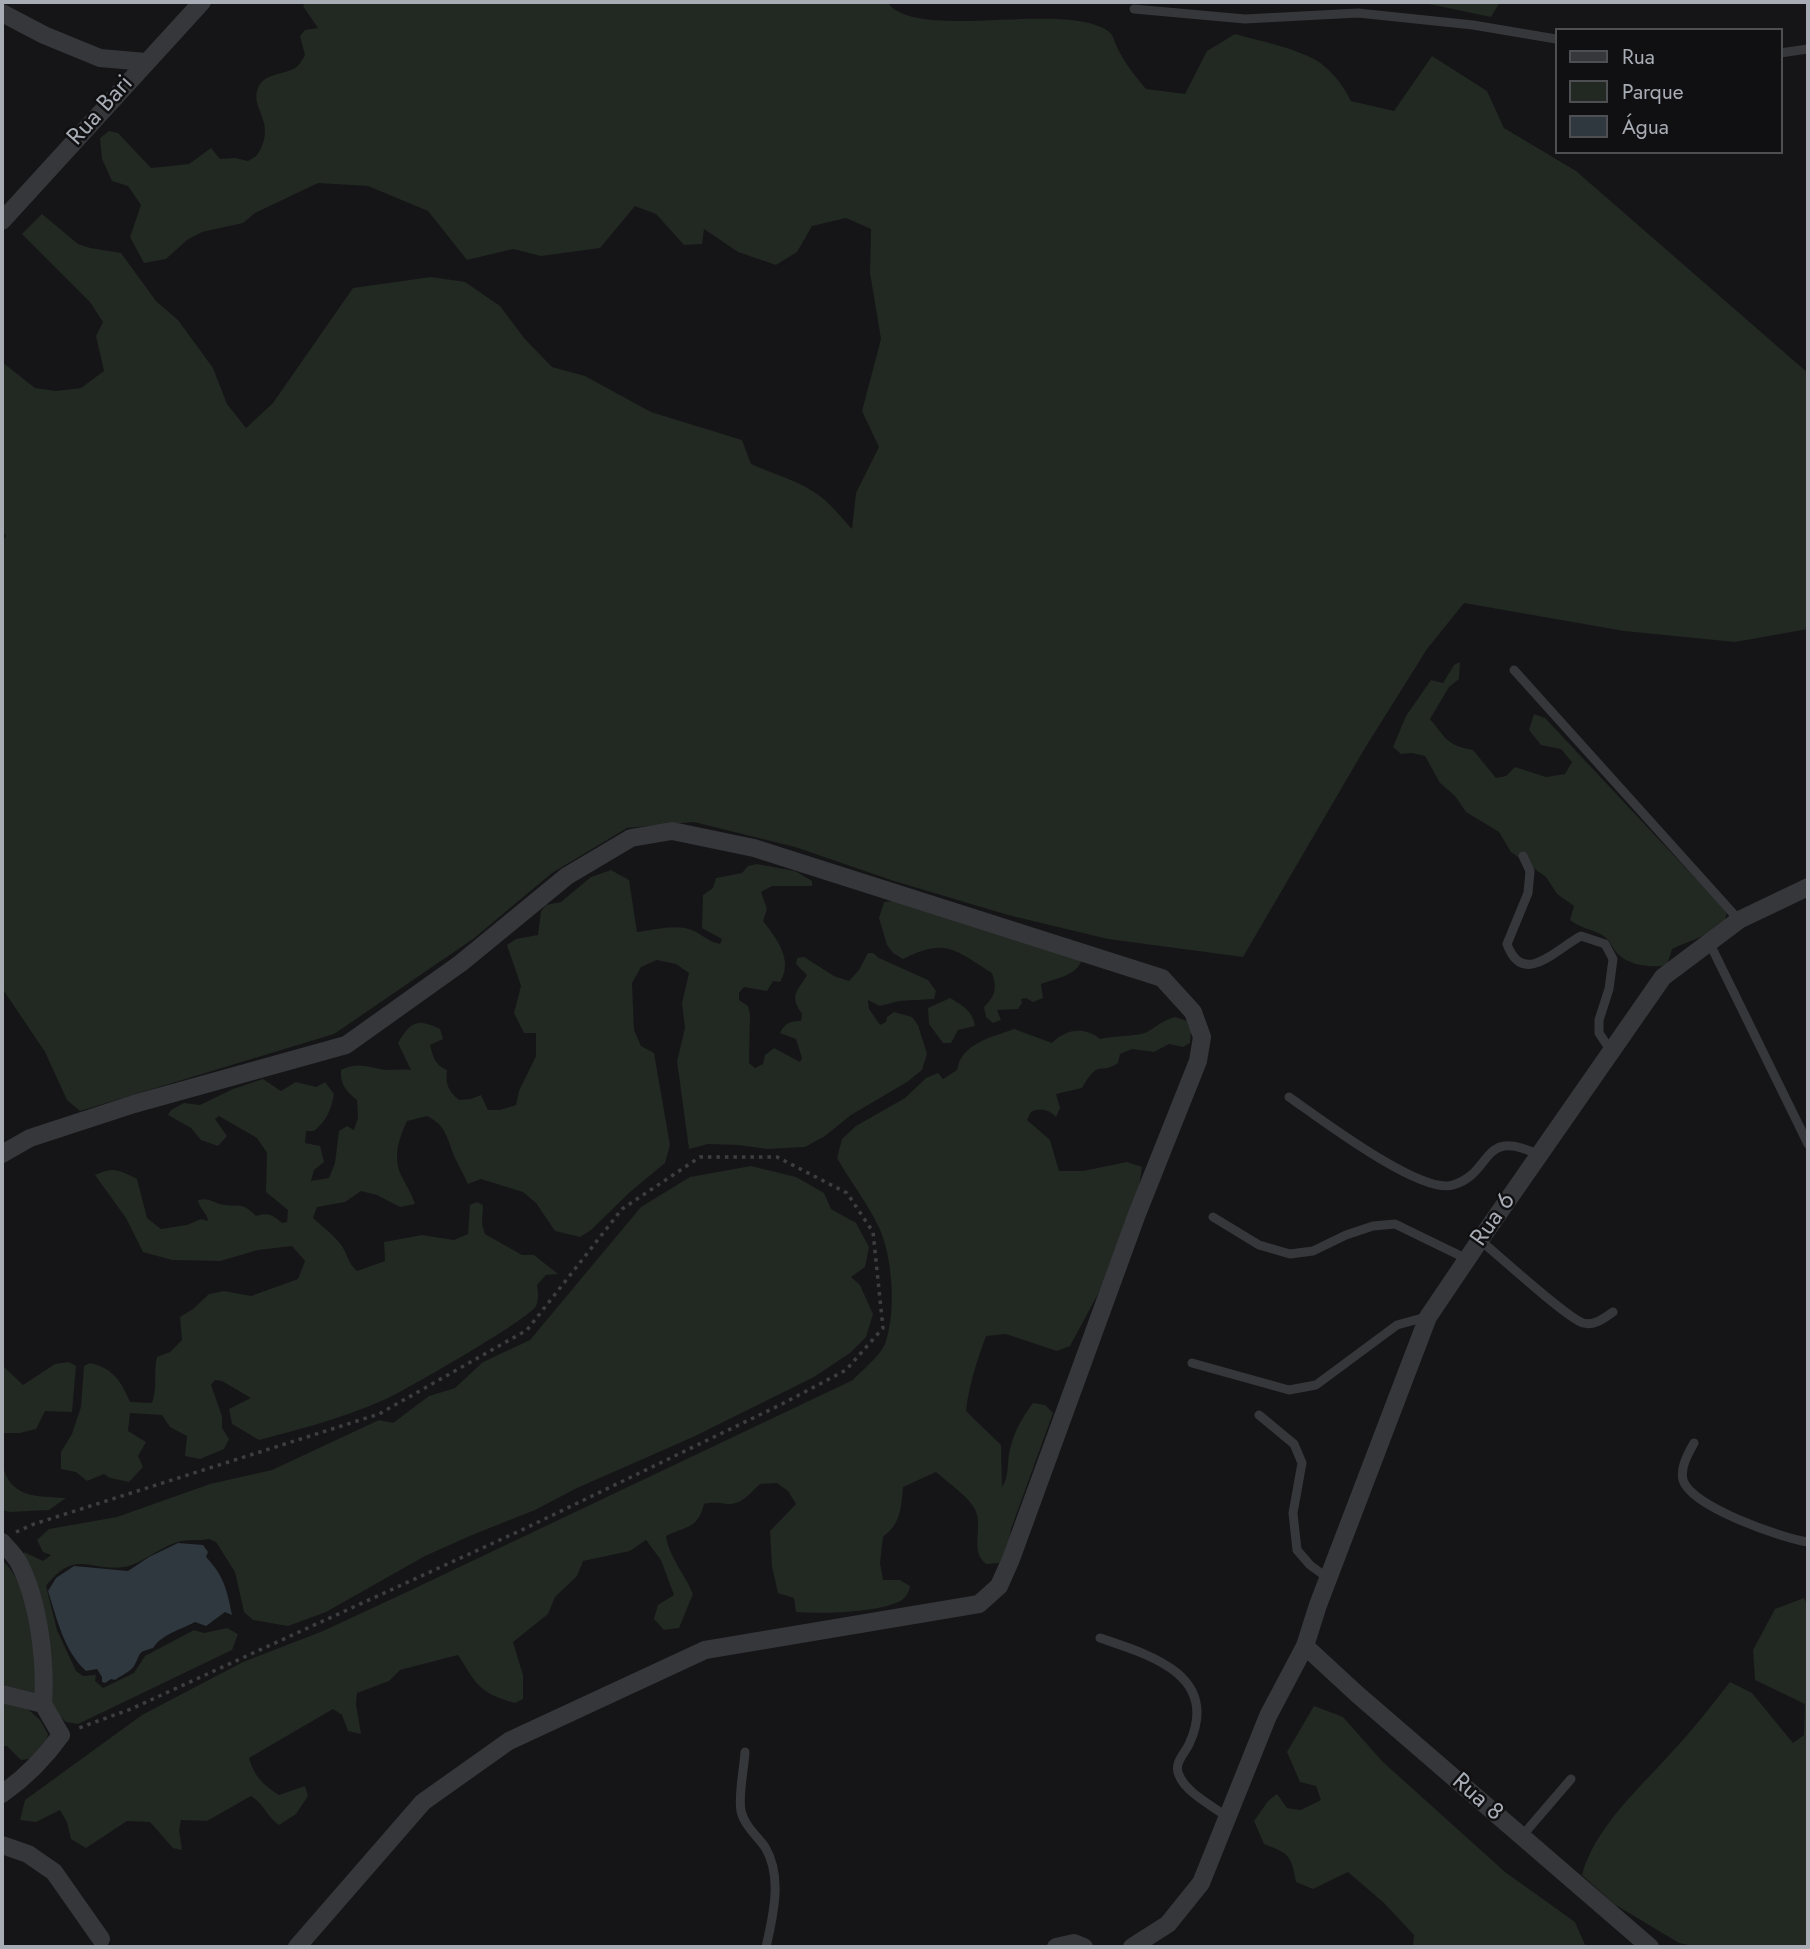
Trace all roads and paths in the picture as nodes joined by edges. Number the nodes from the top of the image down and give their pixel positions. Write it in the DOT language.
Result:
graph roads {
  1 [pos="202,2"];
  2 [pos="1134,9"];
  3 [pos="2,13"];
  4 [pos="1554,39"];
  5 [pos="1808,49"];
  6 [pos="1782,53"];
  7 [pos="146,62"];
  8 [pos="2,221"];
  9 [pos="1514,670"];
  10 [pos="1523,856"];
  11 [pos="1808,887"];
  12 [pos="1740,920"];
  13 [pos="1709,942"];
  14 [pos="1611,1052"];
  15 [pos="1289,1097"];
  16 [pos="1808,1144"];
  17 [pos="2,1154"];
  18 [pos="1539,1155"];
  19 [pos="1213,1217"];
  20 [pos="1480,1240"];
  21 [pos="1467,1259"];
  22 [pos="1614,1312"];
  23 [pos="1428,1317"];
  24 [pos="1192,1363"];
  25 [pos="1259,1415"];
  26 [pos="1693,1443"];
  27 [pos="7,1538"];
  28 [pos="1808,1542"];
  29 [pos="1329,1578"];
  30 [pos="1100,1637"];
  31 [pos="1305,1646"];
  32 [pos="2,1694"];
  33 [pos="43,1703"];
  34 [pos="61,1735"];
  35 [pos="745,1752"];
  36 [pos="1571,1779"];
  37 [pos="2,1794"];
  38 [pos="1227,1817"];
  39 [pos="1521,1836"];
  40 [pos="2,1845"];
  41 [pos="102,1939"];
  42 [pos="297,1947"];
  43 [pos="766,1947"];
  44 [pos="1056,1947"];
  45 [pos="1084,1947"];
  46 [pos="1132,1947"];
  47 [pos="1650,1947"];
  1 -- 7 [label="street, Rua Bari"];
  2 -- 4 [label="lane"];
  3 -- 7 [label="street"];
  5 -- 6 [label="lane"];
  7 -- 8 [label="street, Rua Bari"];
  9 -- 12 [label="lane"];
  10 -- 14 [label="lane"];
  11 -- 12 [label="street, Rua 6"];
  12 -- 13 [label="street, Rua 6"];
  13 -- 14 [label="street, Rua 6"];
  13 -- 16 [label="lane"];
  14 -- 18 [label="street, Rua 6"];
  15 -- 18 [label="lane"];
  17 -- 42 [label="street"];
  18 -- 20 [label="street, Rua 6"];
  19 -- 21 [label="lane"];
  20 -- 21 [label="street, Rua 6"];
  20 -- 22 [label="lane"];
  21 -- 23 [label="street, Rua 6"];
  23 -- 24 [label="lane"];
  23 -- 29 [label="street, Rua 6"];
  25 -- 29 [label="lane"];
  26 -- 28 [label="lane"];
  27 -- 33 [label="street"];
  27 -- 34 [label="path"];
  29 -- 31 [label="street, Rua 6"];
  30 -- 38 [label="lane"];
  31 -- 38 [label="street, Rua 6"];
  31 -- 39 [label="street, Rua 8"];
  32 -- 33 [label="street"];
  33 -- 34 [label="street"];
  34 -- 37 [label="street"];
  35 -- 43 [label="lane"];
  36 -- 39 [label="lane"];
  38 -- 46 [label="street, Rua 6"];
  39 -- 47 [label="street, Rua 8"];
  40 -- 41 [label="street"];
  44 -- 45 [label="street"];
}
